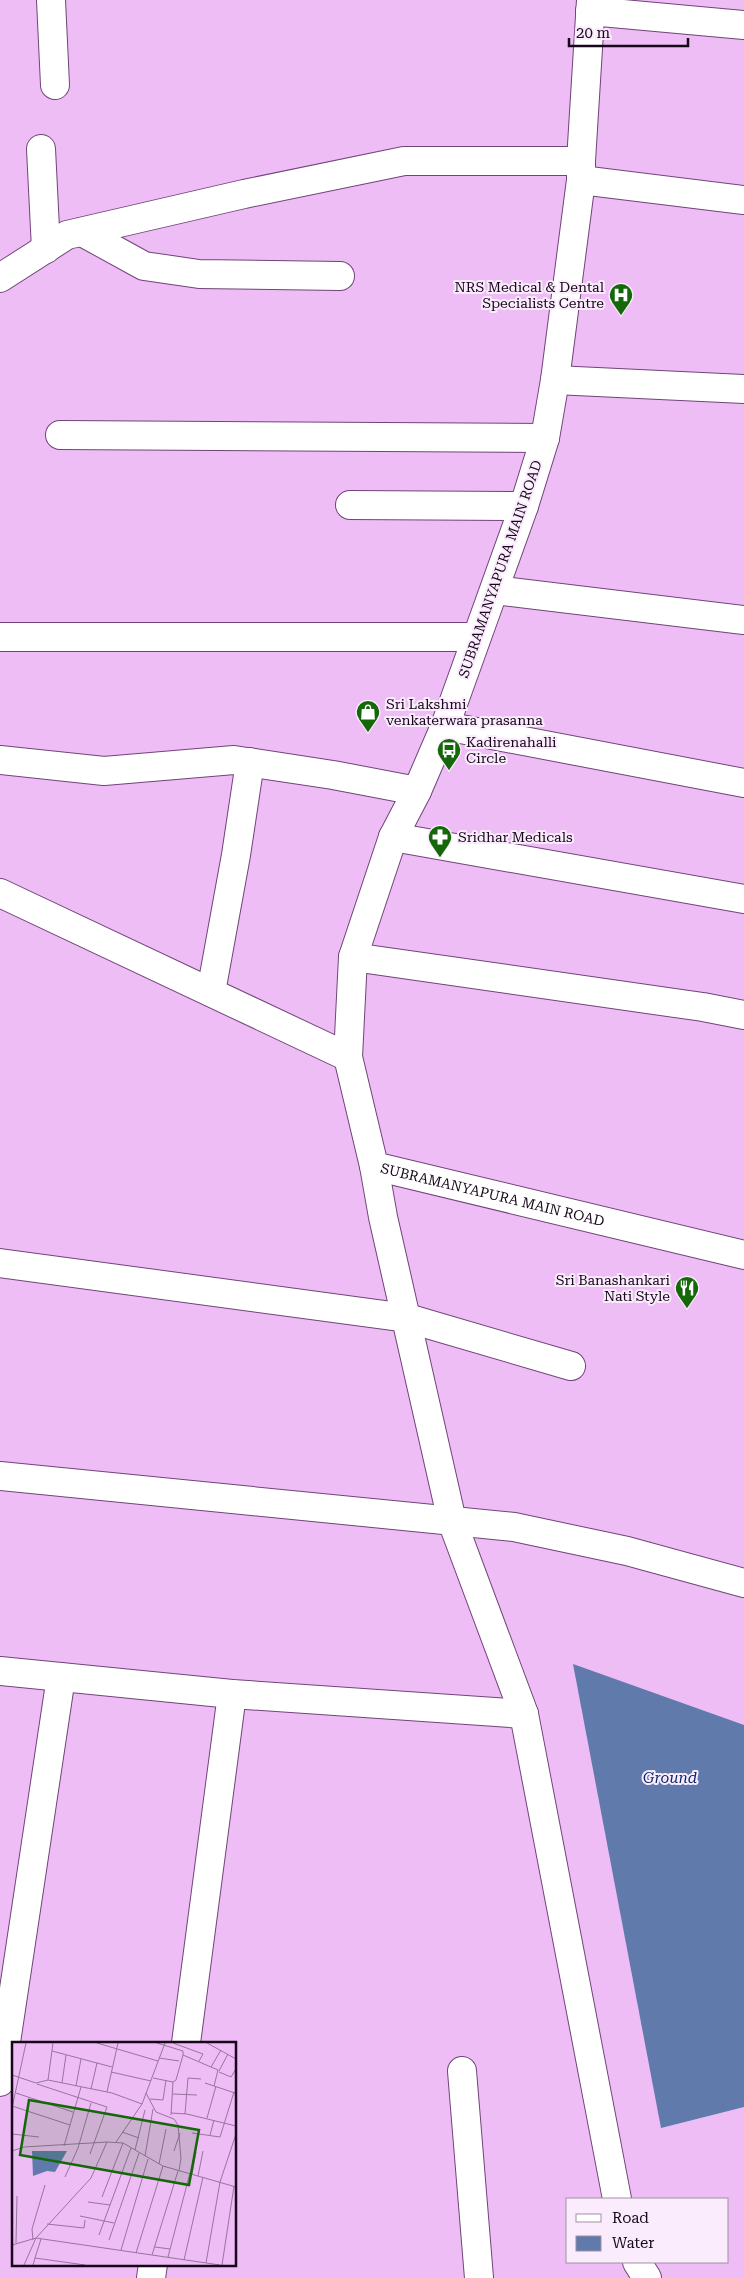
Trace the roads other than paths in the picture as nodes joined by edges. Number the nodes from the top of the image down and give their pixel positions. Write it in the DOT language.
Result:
graph roads {
  1 [pos="51,0"];
  2 [pos="590,6"];
  3 [pos="744,25"];
  4 [pos="55,85"];
  5 [pos="41,149"];
  6 [pos="581,171"];
  7 [pos="744,200"];
  8 [pos="82,232"];
  9 [pos="46,249"];
  10 [pos="340,276"];
  11 [pos="0,278"];
  12 [pos="556,380"];
  13 [pos="744,389"];
  14 [pos="60,435"];
  15 [pos="545,438"];
  16 [pos="350,506"];
  17 [pos="524,506"];
  18 [pos="494,590"];
  19 [pos="744,620"];
  20 [pos="0,637"];
  21 [pos="476,637"];
  22 [pos="445,726"];
  23 [pos="0,760"];
  24 [pos="250,762"];
  25 [pos="744,783"];
  26 [pos="417,791"];
  27 [pos="393,837"];
  28 [pos="0,893"];
  29 [pos="744,899"];
  30 [pos="353,957"];
  31 [pos="211,992"];
  32 [pos="744,1015"];
  33 [pos="348,1057"];
  34 [pos="374,1166"];
  35 [pos="744,1255"];
  36 [pos="0,1264"];
  37 [pos="407,1318"];
  38 [pos="571,1366"];
  39 [pos="0,1476"];
  40 [pos="452,1521"];
  41 [pos="744,1583"];
  42 [pos="0,1671"];
  43 [pos="61,1677"];
  44 [pos="232,1694"];
  45 [pos="524,1714"];
  46 [pos="186,2042"];
  47 [pos="462,2071"];
  48 [pos="0,2082"];
  49 [pos="617,2198"];
  50 [pos="638,2263"];
  51 [pos="479,2278"];
  52 [pos="647,2278"];
  1 -- 4 [label="street"];
  2 -- 3 [label="street"];
  2 -- 6 [label="street, SUBRAMANYAPURA MAIN ROAD"];
  5 -- 9 [label="street"];
  6 -- 7 [label="street"];
  6 -- 8 [label="street"];
  6 -- 12 [label="street, SUBRAMANYAPURA MAIN ROAD"];
  8 -- 9 [label="street"];
  8 -- 10 [label="street"];
  9 -- 11 [label="street"];
  12 -- 13 [label="street"];
  12 -- 15 [label="street, SUBRAMANYAPURA MAIN ROAD"];
  14 -- 15 [label="street"];
  15 -- 17 [label="street, SUBRAMANYAPURA MAIN ROAD"];
  16 -- 17 [label="street"];
  17 -- 18 [label="street, SUBRAMANYAPURA MAIN ROAD"];
  18 -- 19 [label="street"];
  18 -- 21 [label="street, SUBRAMANYAPURA MAIN ROAD"];
  20 -- 21 [label="street"];
  21 -- 22 [label="street, SUBRAMANYAPURA MAIN ROAD"];
  22 -- 25 [label="street"];
  22 -- 26 [label="street, SUBRAMANYAPURA MAIN ROAD"];
  23 -- 24 [label="street"];
  24 -- 26 [label="street"];
  24 -- 31 [label="street"];
  26 -- 27 [label="street, SUBRAMANYAPURA MAIN ROAD"];
  27 -- 29 [label="street"];
  27 -- 30 [label="street, SUBRAMANYAPURA MAIN ROAD"];
  28 -- 31 [label="street"];
  30 -- 32 [label="street"];
  30 -- 33 [label="street, SUBRAMANYAPURA MAIN ROAD"];
  31 -- 33 [label="street"];
  33 -- 34 [label="street, SUBRAMANYAPURA MAIN ROAD"];
  34 -- 35 [label="street, SUBRAMANYAPURA MAIN ROAD"];
  34 -- 37 [label="street"];
  36 -- 37 [label="street"];
  37 -- 38 [label="street"];
  37 -- 40 [label="street"];
  39 -- 40 [label="street"];
  40 -- 41 [label="street"];
  40 -- 45 [label="street"];
  42 -- 43 [label="street"];
  43 -- 44 [label="street"];
  43 -- 48 [label="street"];
  44 -- 45 [label="street"];
  44 -- 46 [label="street"];
  45 -- 49 [label="street"];
  47 -- 51 [label="street"];
  50 -- 52 [label="street"];
}
